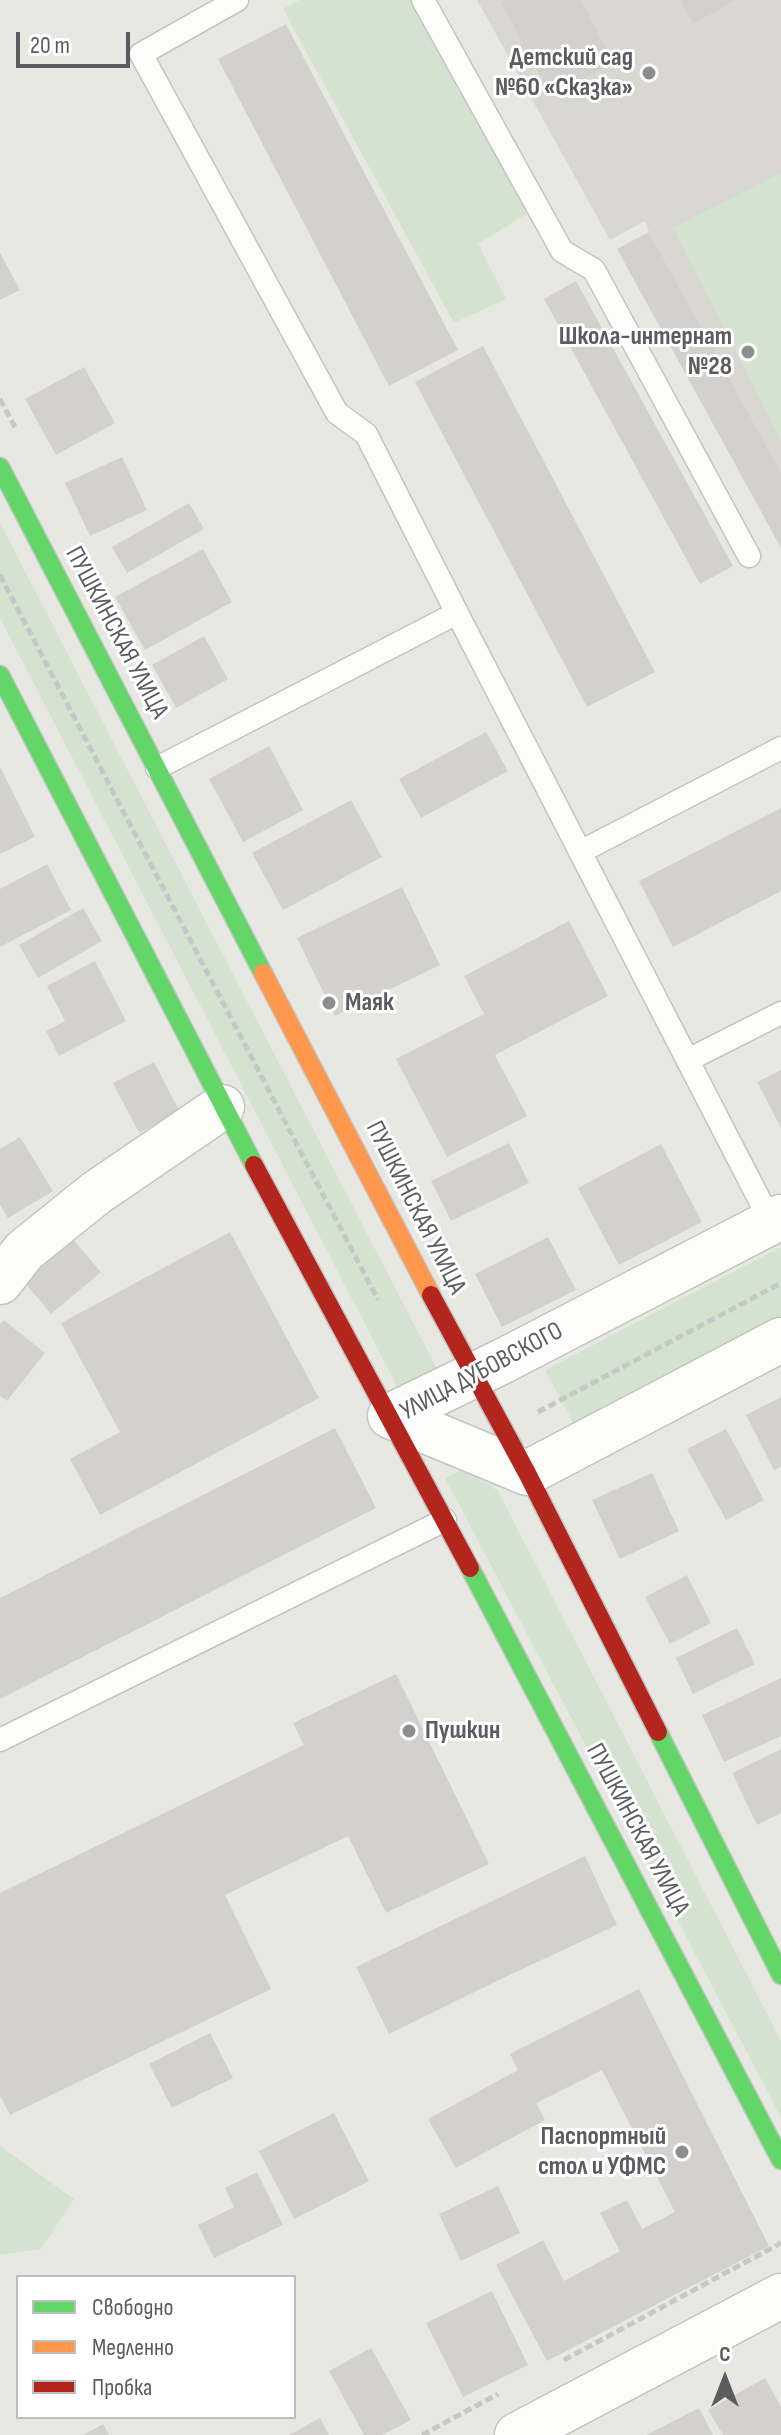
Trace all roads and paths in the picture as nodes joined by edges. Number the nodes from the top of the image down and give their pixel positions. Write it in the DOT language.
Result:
graph roads {
  1 [pos="237,0"];
  2 [pos="423,0"];
  3 [pos="0,467"];
  4 [pos="749,556"];
  5 [pos="457,613"];
  6 [pos="0,675"];
  7 [pos="781,748"];
  8 [pos="157,768"];
  9 [pos="580,852"];
  10 [pos="781,1013"];
  11 [pos="688,1060"];
  12 [pos="222,1107"];
  13 [pos="776,1220"];
  14 [pos="0,1282"];
  15 [pos="781,1283"];
  16 [pos="781,1340"];
  17 [pos="473,1376"];
  18 [pos="532,1415"];
  19 [pos="390,1416"];
  20 [pos="527,1473"];
  21 [pos="445,1520"];
  22 [pos="0,1740"];
  23 [pos="781,1975"];
  24 [pos="781,2160"];
  25 [pos="781,2243"];
  26 [pos="781,2296"];
  27 [pos="552,2366"];
  28 [pos="500,2394"];
  29 [pos="422,2435"];
  30 [pos="517,2435"];
  1 -- 5 [label="lane"];
  2 -- 4 [label="lane"];
  3 -- 8 [label="main road, ПУШКИНСКАЯ УЛИЦА"];
  5 -- 8 [label="lane"];
  5 -- 9 [label="lane"];
  6 -- 12 [label="main road, ПУШКИНСКАЯ УЛИЦА"];
  7 -- 9 [label="lane"];
  8 -- 17 [label="main road, ПУШКИНСКАЯ УЛИЦА"];
  9 -- 11 [label="lane"];
  10 -- 11 [label="lane"];
  11 -- 13 [label="lane"];
  12 -- 14 [label="street"];
  12 -- 19 [label="main road, ПУШКИНСКАЯ УЛИЦА"];
  13 -- 17 [label="street, УЛИЦА ДУБОВСКОГО"];
  15 -- 18 [label="path"];
  16 -- 20 [label="street"];
  17 -- 19 [label="street, УЛИЦА ДУБОВСКОГО"];
  17 -- 20 [label="main road, ПУШКИНСКАЯ УЛИЦА"];
  19 -- 20 [label="street, УЛИЦА ДУБОВСКОГО"];
  19 -- 21 [label="main road, ПУШКИНСКАЯ УЛИЦА"];
  20 -- 23 [label="main road, ПУШКИНСКАЯ УЛИЦА"];
  21 -- 22 [label="lane"];
  21 -- 24 [label="main road, ПУШКИНСКАЯ УЛИЦА"];
  25 -- 27 [label="path"];
  26 -- 30 [label="street"];
  28 -- 29 [label="path"];
}
